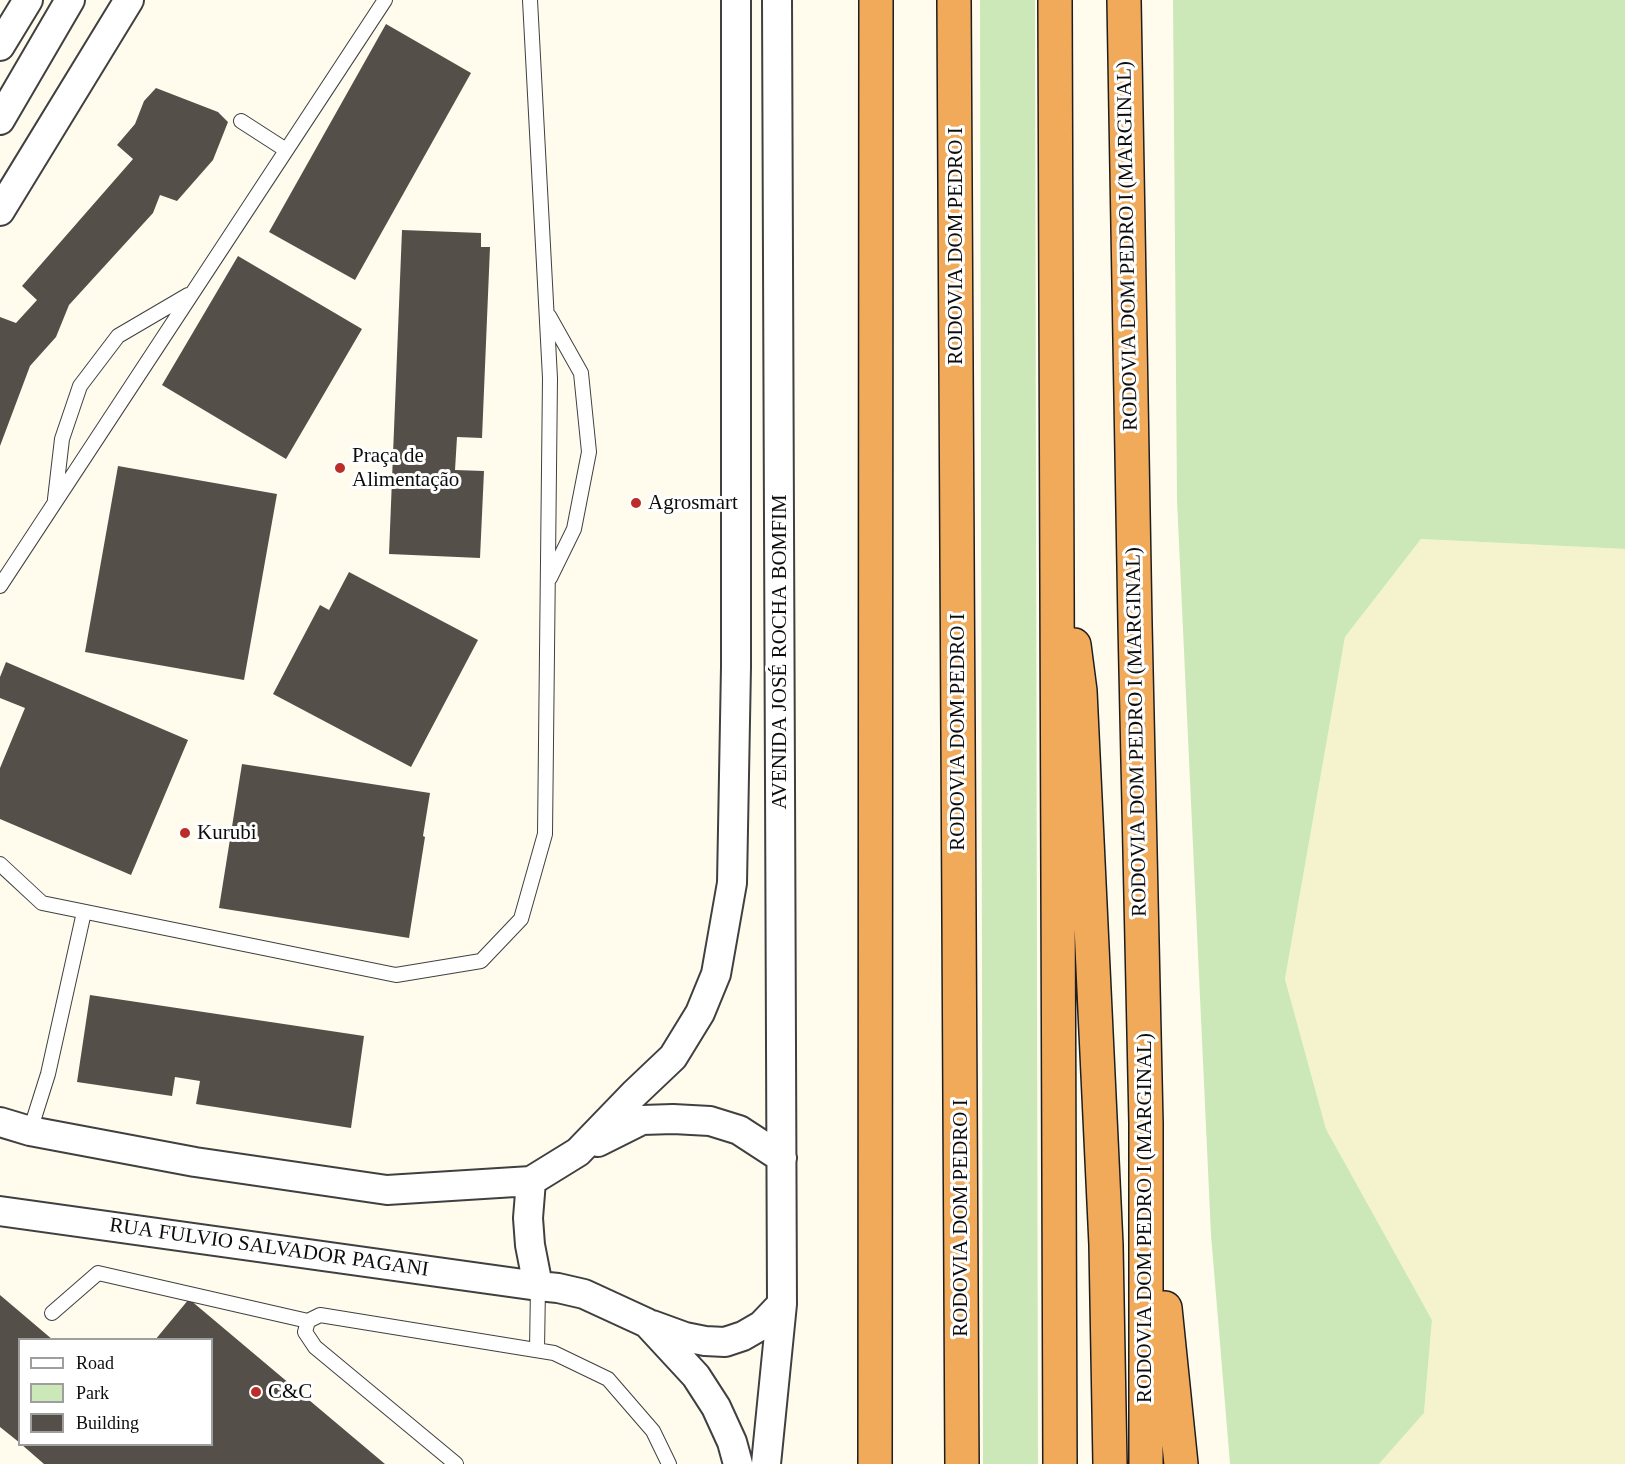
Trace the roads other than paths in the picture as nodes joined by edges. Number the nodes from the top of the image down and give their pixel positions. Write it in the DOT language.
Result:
graph roads {
  1 [pos="28,0"];
  2 [pos="70,0"];
  3 [pos="129,0"];
  4 [pos="385,0"];
  5 [pos="531,0"];
  6 [pos="736,0"];
  7 [pos="777,0"];
  8 [pos="876,0"];
  9 [pos="954,0"];
  10 [pos="1055,0"];
  11 [pos="1124,0"];
  12 [pos="0,46"];
  13 [pos="0,120"];
  14 [pos="241,121"];
  15 [pos="286,150"];
  16 [pos="0,211"];
  17 [pos="192,293"];
  18 [pos="547,312"];
  19 [pos="55,502"];
  20 [pos="1056,517"];
  21 [pos="548,583"];
  22 [pos="0,585"];
  23 [pos="0,864"];
  24 [pos="84,912"];
  25 [pos="0,1122"];
  26 [pos="1146,1123"];
  27 [pos="30,1131"];
  28 [pos="578,1152"];
  29 [pos="782,1158"];
  30 [pos="531,1181"];
  31 [pos="0,1211"];
  32 [pos="875,1257"];
  33 [pos="538,1286"];
  34 [pos="782,1304"];
  35 [pos="52,1313"];
  36 [pos="308,1321"];
  37 [pos="647,1323"];
  38 [pos="537,1350"];
  39 [pos="456,1464"];
  40 [pos="669,1464"];
  41 [pos="738,1464"];
  42 [pos="766,1464"];
  43 [pos="860,1464"];
  44 [pos="875,1464"];
  45 [pos="962,1464"];
  46 [pos="1060,1464"];
  47 [pos="1110,1464"];
  48 [pos="1146,1464"];
  49 [pos="1180,1464"];
  1 -- 12 [label="street"];
  2 -- 13 [label="street"];
  3 -- 16 [label="street"];
  4 -- 15 [label="lane"];
  5 -- 18 [label="lane"];
  6 -- 28 [label="street, AVENIDA JOSÉ ROCHA BOMFIM"];
  7 -- 29 [label="street, AVENIDA JOSÉ ROCHA BOMFIM"];
  8 -- 32 [label="highway"];
  9 -- 45 [label="highway, RODOVIA DOM PEDRO I"];
  10 -- 20 [label="highway"];
  11 -- 26 [label="highway, RODOVIA DOM PEDRO I (MARGINAL)"];
  14 -- 15 [label="lane"];
  15 -- 17 [label="lane"];
  17 -- 19 [label="lane"];
  17 -- 19 [label="lane"];
  18 -- 21 [label="lane"];
  18 -- 21 [label="lane"];
  19 -- 22 [label="lane"];
  20 -- 46 [label="highway"];
  20 -- 47 [label="highway"];
  21 -- 24 [label="lane"];
  23 -- 24 [label="lane"];
  24 -- 27 [label="lane"];
  25 -- 27 [label="street"];
  26 -- 48 [label="highway, RODOVIA DOM PEDRO I (MARGINAL)"];
  26 -- 49 [label="highway"];
  27 -- 30 [label="street"];
  28 -- 29 [label="street"];
  28 -- 30 [label="street, AVENIDA JOSÉ ROCHA BOMFIM"];
  29 -- 34 [label="street, AVENIDA JOSÉ ROCHA BOMFIM"];
  30 -- 33 [label="street"];
  31 -- 33 [label="street, RUA FULVIO SALVADOR PAGANI"];
  32 -- 43 [label="highway"];
  32 -- 44 [label="highway"];
  33 -- 37 [label="street, RUA FULVIO SALVADOR PAGANI"];
  33 -- 38 [label="lane"];
  34 -- 37 [label="street, RUA FULVIO SALVADOR PAGANI"];
  34 -- 42 [label="street, AVENIDA JOSÉ ROCHA BOMFIM"];
  35 -- 36 [label="lane"];
  36 -- 38 [label="lane"];
  36 -- 39 [label="lane"];
  37 -- 41 [label="street"];
  38 -- 40 [label="lane"];
}
